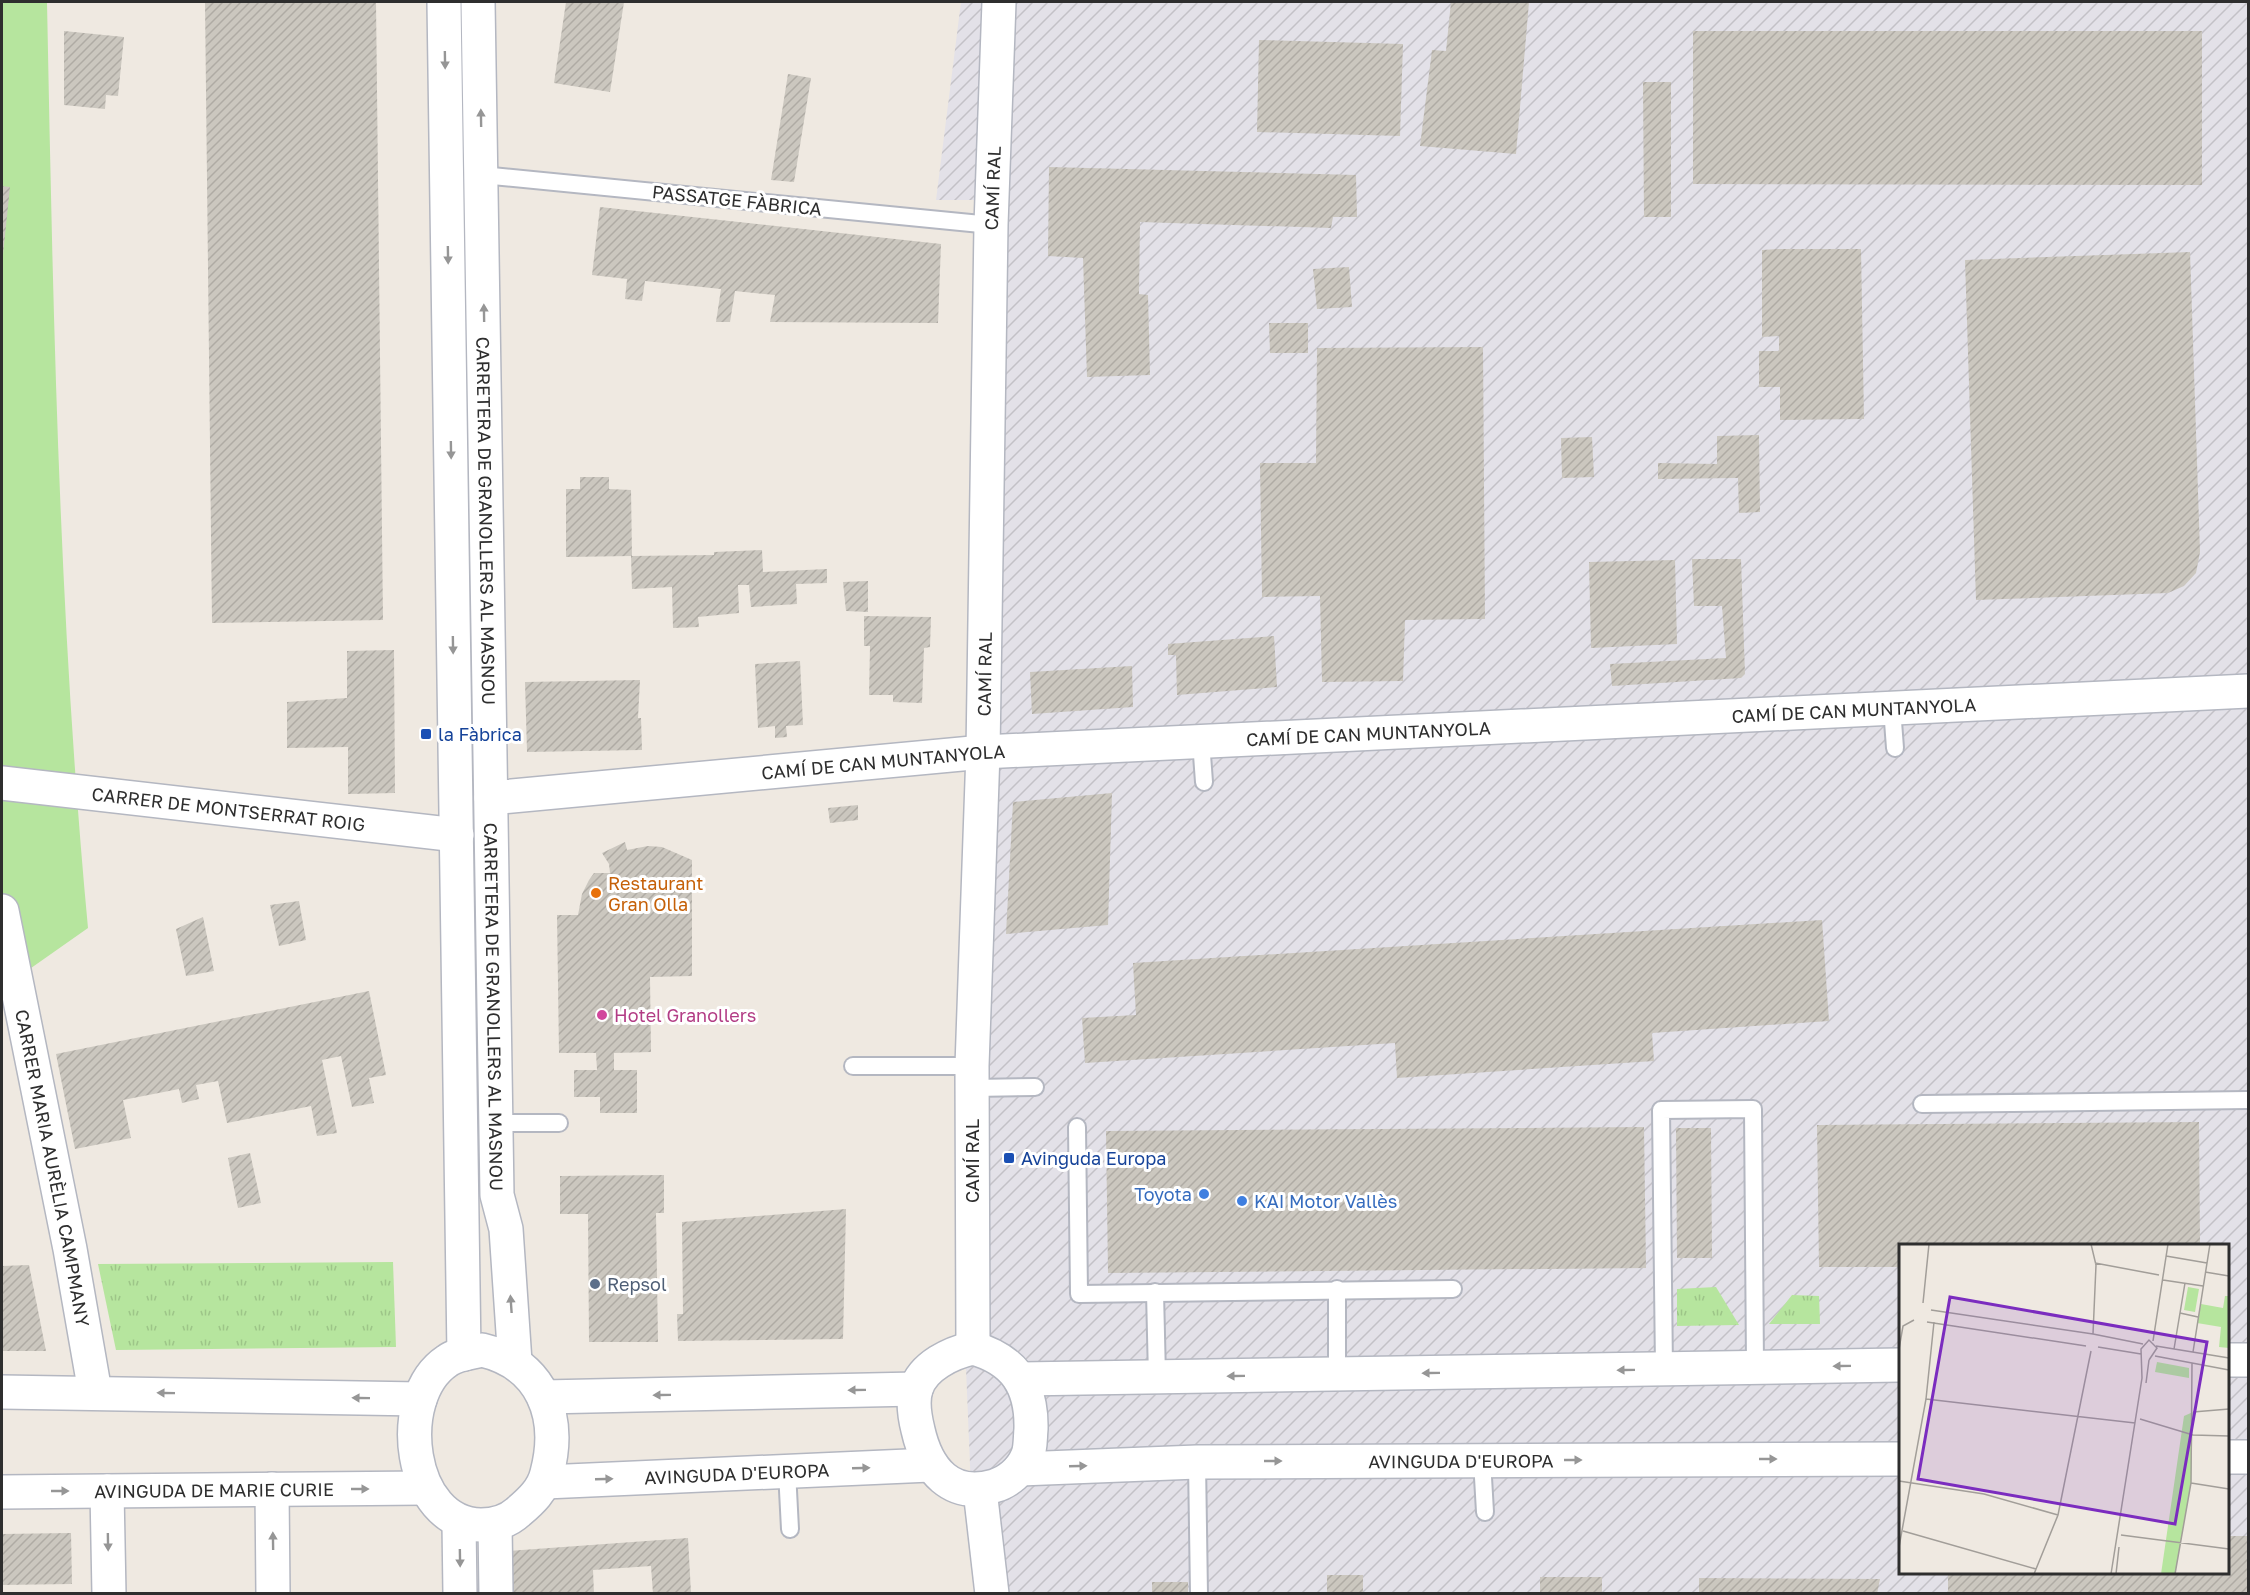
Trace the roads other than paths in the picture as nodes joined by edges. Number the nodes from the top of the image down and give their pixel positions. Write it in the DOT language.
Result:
graph roads {
  1 [pos="444,2"];
  2 [pos="478,2"];
  3 [pos="999,2"];
  4 [pos="482,175"];
  5 [pos="991,225"];
  6 [pos="2248,691"];
  7 [pos="1892,708"];
  8 [pos="1201,741"];
  9 [pos="1895,748"];
  10 [pos="983,752"];
  11 [pos="1204,782"];
  12 [pos="2,783"];
  13 [pos="491,798"];
  14 [pos="457,835"];
  15 [pos="2,911"];
  16 [pos="8,982"];
  17 [pos="853,1066"];
  18 [pos="972,1077"];
  19 [pos="1035,1088"];
  20 [pos="2248,1100"];
  21 [pos="1922,1104"];
  22 [pos="559,1123"];
  23 [pos="496,1124"];
  24 [pos="1077,1127"];
  25 [pos="1337,1289"];
  26 [pos="1453,1289"];
  27 [pos="1155,1292"];
  28 [pos="973,1348"];
  29 [pos="464,1354"];
  30 [pos="514,1362"];
  31 [pos="1899,1365"];
  32 [pos="1755,1367"];
  33 [pos="1664,1369"];
  34 [pos="1337,1374"];
  35 [pos="1157,1377"];
  36 [pos="1021,1379"];
  37 [pos="916,1389"];
  38 [pos="2,1392"];
  39 [pos="95,1392"];
  40 [pos="544,1397"];
  41 [pos="420,1399"];
  42 [pos="2229,1457"];
  43 [pos="2248,1457"];
  44 [pos="1899,1459"];
  45 [pos="1482,1460"];
  46 [pos="1197,1462"];
  47 [pos="930,1465"];
  48 [pos="1020,1469"];
  49 [pos="788,1471"];
  50 [pos="545,1482"];
  51 [pos="426,1488"];
  52 [pos="272,1489"];
  53 [pos="980,1490"];
  54 [pos="107,1491"];
  55 [pos="2,1492"];
  56 [pos="1485,1512"];
  57 [pos="459,1523"];
  58 [pos="495,1525"];
  59 [pos="789,1529"];
  60 [pos="109,1593"];
  61 [pos="273,1593"];
  62 [pos="460,1593"];
  63 [pos="496,1593"];
  64 [pos="992,1593"];
  65 [pos="1199,1593"];
  1 -- 14 [label="street, CARRETERA DE GRANOLLERS AL MASNOU, one-way"];
  4 -- 2 [label="street, CARRETERA DE GRANOLLERS AL MASNOU, one-way"];
  3 -- 5 [label="street, CAMÍ RAL"];
  4 -- 5 [label="lane, PASSATGE FÀBRICA"];
  13 -- 4 [label="street, CARRETERA DE GRANOLLERS AL MASNOU, one-way"];
  5 -- 10 [label="street, CAMÍ RAL"];
  6 -- 7 [label="street, CAMÍ DE CAN MUNTANYOLA"];
  7 -- 8 [label="street, CAMÍ DE CAN MUNTANYOLA"];
  7 -- 9 [label="lane"];
  8 -- 10 [label="street, CAMÍ DE CAN MUNTANYOLA"];
  8 -- 11 [label="lane"];
  10 -- 13 [label="street, CAMÍ DE CAN MUNTANYOLA"];
  10 -- 18 [label="street, CAMÍ RAL"];
  12 -- 14 [label="street, CARRER DE MONTSERRAT ROIG"];
  13 -- 23 [label="street, CARRETERA DE GRANOLLERS AL MASNOU"];
  14 -- 29 [label="street, CARRETERA DE GRANOLLERS AL MASNOU"];
  15 -- 16 [label="street, CARRER MARIA AURÈLIA CAMPMANY"];
  16 -- 39 [label="street, CARRER MARIA AURÈLIA CAMPMANY"];
  17 -- 18 [label="lane"];
  18 -- 19 [label="lane"];
  18 -- 28 [label="street, CAMÍ RAL"];
  20 -- 21 [label="lane"];
  22 -- 23 [label="lane"];
  30 -- 23 [label="street, CARRETERA DE GRANOLLERS AL MASNOU, one-way"];
  24 -- 27 [label="lane"];
  25 -- 26 [label="lane"];
  25 -- 27 [label="lane"];
  25 -- 34 [label="lane"];
  27 -- 35 [label="lane"];
  28 -- 36 [label="street"];
  28 -- 37 [label="street"];
  29 -- 30 [label="street"];
  29 -- 41 [label="street"];
  30 -- 40 [label="street"];
  31 -- 32 [label="street, one-way"];
  32 -- 33 [label="street"];
  32 -- 33 [label="lane"];
  33 -- 34 [label="street, one-way"];
  34 -- 35 [label="street, one-way"];
  35 -- 36 [label="street"];
  36 -- 48 [label="street"];
  37 -- 40 [label="street, one-way"];
  37 -- 47 [label="street"];
  38 -- 39 [label="street"];
  41 -- 39 [label="street, one-way"];
  40 -- 50 [label="street"];
  41 -- 51 [label="street"];
  42 -- 43 [label="street"];
  45 -- 44 [label="street, AVINGUDA D'EUROPA, one-way"];
  46 -- 45 [label="street, AVINGUDA D'EUROPA, one-way"];
  45 -- 56 [label="lane"];
  48 -- 46 [label="street, AVINGUDA D'EUROPA, one-way"];
  46 -- 65 [label="lane"];
  49 -- 47 [label="street, AVINGUDA D'EUROPA, one-way"];
  47 -- 53 [label="street"];
  48 -- 53 [label="street"];
  50 -- 49 [label="street, AVINGUDA D'EUROPA, one-way"];
  49 -- 59 [label="lane"];
  50 -- 58 [label="street"];
  52 -- 51 [label="street, AVINGUDA DE MARIE CURIE, one-way"];
  51 -- 57 [label="street"];
  52 -- 54 [label="street, AVINGUDA DE MARIE CURIE"];
  61 -- 52 [label="street, one-way"];
  53 -- 64 [label="street"];
  55 -- 54 [label="street, AVINGUDA DE MARIE CURIE, one-way"];
  54 -- 60 [label="street, one-way"];
  57 -- 58 [label="street"];
  57 -- 62 [label="street, one-way"];
  58 -- 63 [label="street"];
}
